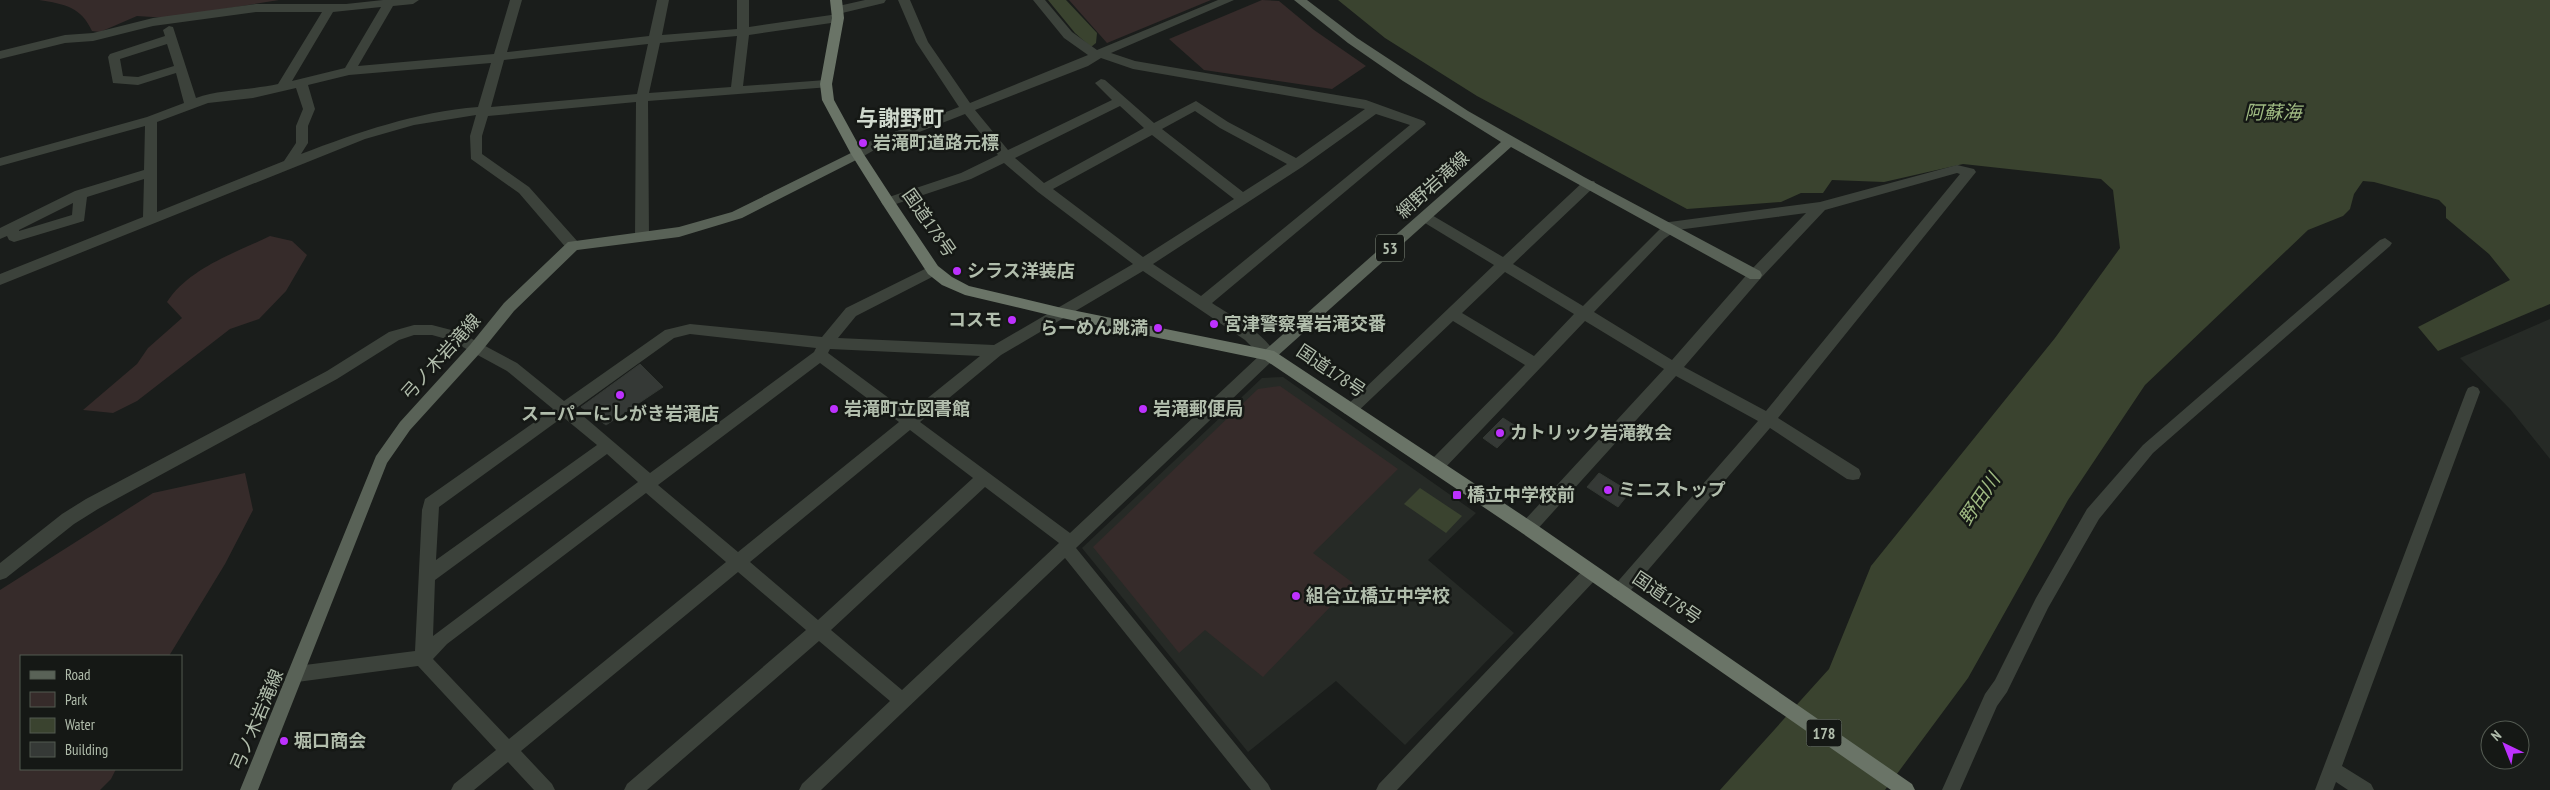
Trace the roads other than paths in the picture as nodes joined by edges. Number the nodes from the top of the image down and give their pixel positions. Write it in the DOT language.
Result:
graph roads {
  1 [pos="413,0"];
  2 [pos="516,0"];
  3 [pos="663,0"];
  4 [pos="743,0"];
  5 [pos="880,0"];
  6 [pos="904,0"];
  7 [pos="1039,0"];
  8 [pos="1228,0"];
  9 [pos="1300,0"];
  10 [pos="390,2"];
  11 [pos="329,9"];
  12 [pos="838,9"];
  13 [pos="166,21"];
  14 [pos="743,32"];
  15 [pos="172,38"];
  16 [pos="655,40"];
  17 [pos="1100,53"];
  18 [pos="0,54"];
  19 [pos="498,57"];
  20 [pos="180,68"];
  21 [pos="349,71"];
  22 [pos="301,82"];
  23 [pos="1101,83"];
  24 [pos="826,84"];
  25 [pos="283,86"];
  26 [pos="737,90"];
  27 [pos="642,99"];
  28 [pos="1120,101"];
  29 [pos="191,104"];
  30 [pos="967,108"];
  31 [pos="1374,109"];
  32 [pos="482,112"];
  33 [pos="151,120"];
  34 [pos="1153,129"];
  35 [pos="1510,141"];
  36 [pos="857,154"];
  37 [pos="1006,157"];
  38 [pos="0,162"];
  39 [pos="289,164"];
  40 [pos="1296,164"];
  41 [pos="150,173"];
  42 [pos="1589,184"];
  43 [pos="1043,189"];
  44 [pos="80,194"];
  45 [pos="1243,199"];
  46 [pos="888,202"];
  47 [pos="1820,207"];
  48 [pos="1425,217"];
  49 [pos="150,220"];
  50 [pos="1669,227"];
  51 [pos="6,231"];
  52 [pos="642,237"];
  53 [pos="2385,244"];
  54 [pos="573,246"];
  55 [pos="1143,264"];
  56 [pos="1504,265"];
  57 [pos="933,270"];
  58 [pos="1755,275"];
  59 [pos="0,280"];
  60 [pos="1202,303"];
  61 [pos="1062,312"];
  62 [pos="1585,313"];
  63 [pos="1452,314"];
  64 [pos="475,349"];
  65 [pos="822,349"];
  66 [pos="996,351"];
  67 [pos="1269,355"];
  68 [pos="1536,364"];
  69 [pos="1674,368"];
  70 [pos="2473,392"];
  71 [pos="565,409"];
  72 [pos="1350,410"];
  73 [pos="1768,419"];
  74 [pos="909,422"];
  75 [pos="608,445"];
  76 [pos="1436,466"];
  77 [pos="1853,474"];
  78 [pos="984,478"];
  79 [pos="649,482"];
  80 [pos="1528,528"];
  81 [pos="1068,544"];
  82 [pos="738,561"];
  83 [pos="0,573"];
  84 [pos="1592,573"];
  85 [pos="427,576"];
  86 [pos="1619,592"];
  87 [pos="820,630"];
  88 [pos="423,658"];
  89 [pos="297,674"];
  90 [pos="902,701"];
  91 [pos="508,751"];
  92 [pos="2332,770"];
  93 [pos="249,790"];
  94 [pos="460,790"];
  95 [pos="546,790"];
  96 [pos="633,790"];
  97 [pos="808,790"];
  98 [pos="1262,790"];
  99 [pos="1384,790"];
  100 [pos="1906,790"];
  101 [pos="1951,790"];
  102 [pos="2324,790"];
  103 [pos="2366,790"];
  1 -- 10 [label="street"];
  2 -- 19 [label="street"];
  3 -- 16 [label="street"];
  4 -- 14 [label="street"];
  5 -- 12 [label="street"];
  6 -- 30 [label="street"];
  7 -- 17 [label="street"];
  8 -- 17 [label="street"];
  9 -- 35 [label="main road"];
  10 -- 11 [label="street"];
  10 -- 21 [label="street"];
  11 -- 13 [label="street"];
  11 -- 25 [label="street"];
  12 -- 14 [label="street"];
  12 -- 24 [label="highway, 国道178号 / 178"];
  13 -- 15 [label="street"];
  13 -- 18 [label="street"];
  14 -- 16 [label="street"];
  14 -- 26 [label="street"];
  15 -- 20 [label="street"];
  15 -- 20 [label="street"];
  16 -- 19 [label="street"];
  16 -- 27 [label="street"];
  17 -- 30 [label="street"];
  17 -- 31 [label="street"];
  19 -- 21 [label="street"];
  19 -- 32 [label="street"];
  20 -- 29 [label="street"];
  21 -- 22 [label="street"];
  22 -- 25 [label="street"];
  22 -- 39 [label="street"];
  23 -- 28 [label="street"];
  24 -- 26 [label="street"];
  24 -- 36 [label="highway, 国道178号 / 178"];
  25 -- 29 [label="street"];
  26 -- 27 [label="street"];
  27 -- 32 [label="street"];
  27 -- 52 [label="street"];
  28 -- 34 [label="street"];
  28 -- 37 [label="street"];
  29 -- 33 [label="street"];
  30 -- 36 [label="street"];
  30 -- 37 [label="street"];
  31 -- 40 [label="street"];
  31 -- 60 [label="street"];
  32 -- 39 [label="street"];
  32 -- 54 [label="street"];
  33 -- 38 [label="street"];
  33 -- 41 [label="street"];
  34 -- 40 [label="street"];
  34 -- 43 [label="street"];
  34 -- 45 [label="street"];
  35 -- 42 [label="main road"];
  35 -- 48 [label="main road, 網野岩滝線 / 53"];
  36 -- 46 [label="highway, 国道178号 / 178"];
  36 -- 52 [label="main road"];
  37 -- 43 [label="street"];
  37 -- 46 [label="street"];
  39 -- 49 [label="street"];
  40 -- 45 [label="street"];
  41 -- 44 [label="street"];
  41 -- 49 [label="street"];
  42 -- 50 [label="main road"];
  42 -- 56 [label="street"];
  43 -- 55 [label="street"];
  44 -- 51 [label="street"];
  44 -- 51 [label="street"];
  45 -- 55 [label="street"];
  46 -- 57 [label="highway, 国道178号 / 178"];
  47 -- 50 [label="street"];
  47 -- 58 [label="street"];
  47 -- 73 [label="street"];
  48 -- 56 [label="street"];
  48 -- 67 [label="main road, 網野岩滝線 / 53"];
  49 -- 59 [label="street"];
  50 -- 58 [label="main road"];
  50 -- 62 [label="street"];
  52 -- 54 [label="main road"];
  53 -- 101 [label="street"];
  54 -- 64 [label="main road, 弓ノ木岩滝線"];
  55 -- 60 [label="street"];
  55 -- 61 [label="street"];
  56 -- 62 [label="street"];
  56 -- 63 [label="street"];
  57 -- 61 [label="highway, 国道178号 / 178"];
  57 -- 65 [label="street"];
  58 -- 69 [label="street"];
  60 -- 67 [label="street"];
  61 -- 66 [label="street"];
  61 -- 67 [label="highway, 国道178号 / 178"];
  62 -- 68 [label="street"];
  62 -- 69 [label="street"];
  63 -- 68 [label="street"];
  63 -- 72 [label="street"];
  64 -- 71 [label="street"];
  64 -- 83 [label="street"];
  64 -- 89 [label="main road, 弓ノ木岩滝線"];
  65 -- 66 [label="street"];
  65 -- 71 [label="street"];
  65 -- 74 [label="street"];
  65 -- 79 [label="street"];
  66 -- 74 [label="street"];
  67 -- 72 [label="highway, 国道178号 / 178"];
  67 -- 81 [label="street"];
  68 -- 76 [label="street"];
  69 -- 73 [label="street"];
  69 -- 80 [label="street"];
  70 -- 92 [label="street"];
  71 -- 75 [label="street"];
  71 -- 85 [label="street"];
  72 -- 76 [label="highway, 国道178号 / 178"];
  73 -- 77 [label="street"];
  73 -- 86 [label="street"];
  74 -- 78 [label="street"];
  74 -- 82 [label="street"];
  75 -- 79 [label="street"];
  75 -- 85 [label="street"];
  76 -- 80 [label="highway, 国道178号 / 178"];
  78 -- 81 [label="street"];
  78 -- 87 [label="street"];
  79 -- 82 [label="street"];
  79 -- 88 [label="street"];
  80 -- 84 [label="highway, 国道178号 / 178"];
  81 -- 90 [label="street"];
  81 -- 98 [label="street"];
  82 -- 87 [label="street"];
  82 -- 91 [label="street"];
  84 -- 86 [label="highway, 国道178号 / 178"];
  84 -- 99 [label="street"];
  85 -- 88 [label="street"];
  86 -- 100 [label="highway, 国道178号 / 178"];
  87 -- 90 [label="street"];
  87 -- 96 [label="street"];
  88 -- 89 [label="street"];
  88 -- 91 [label="street"];
  89 -- 93 [label="main road, 弓ノ木岩滝線"];
  90 -- 97 [label="street"];
  91 -- 94 [label="street"];
  91 -- 95 [label="street"];
  92 -- 102 [label="street"];
  92 -- 103 [label="street"];
}
